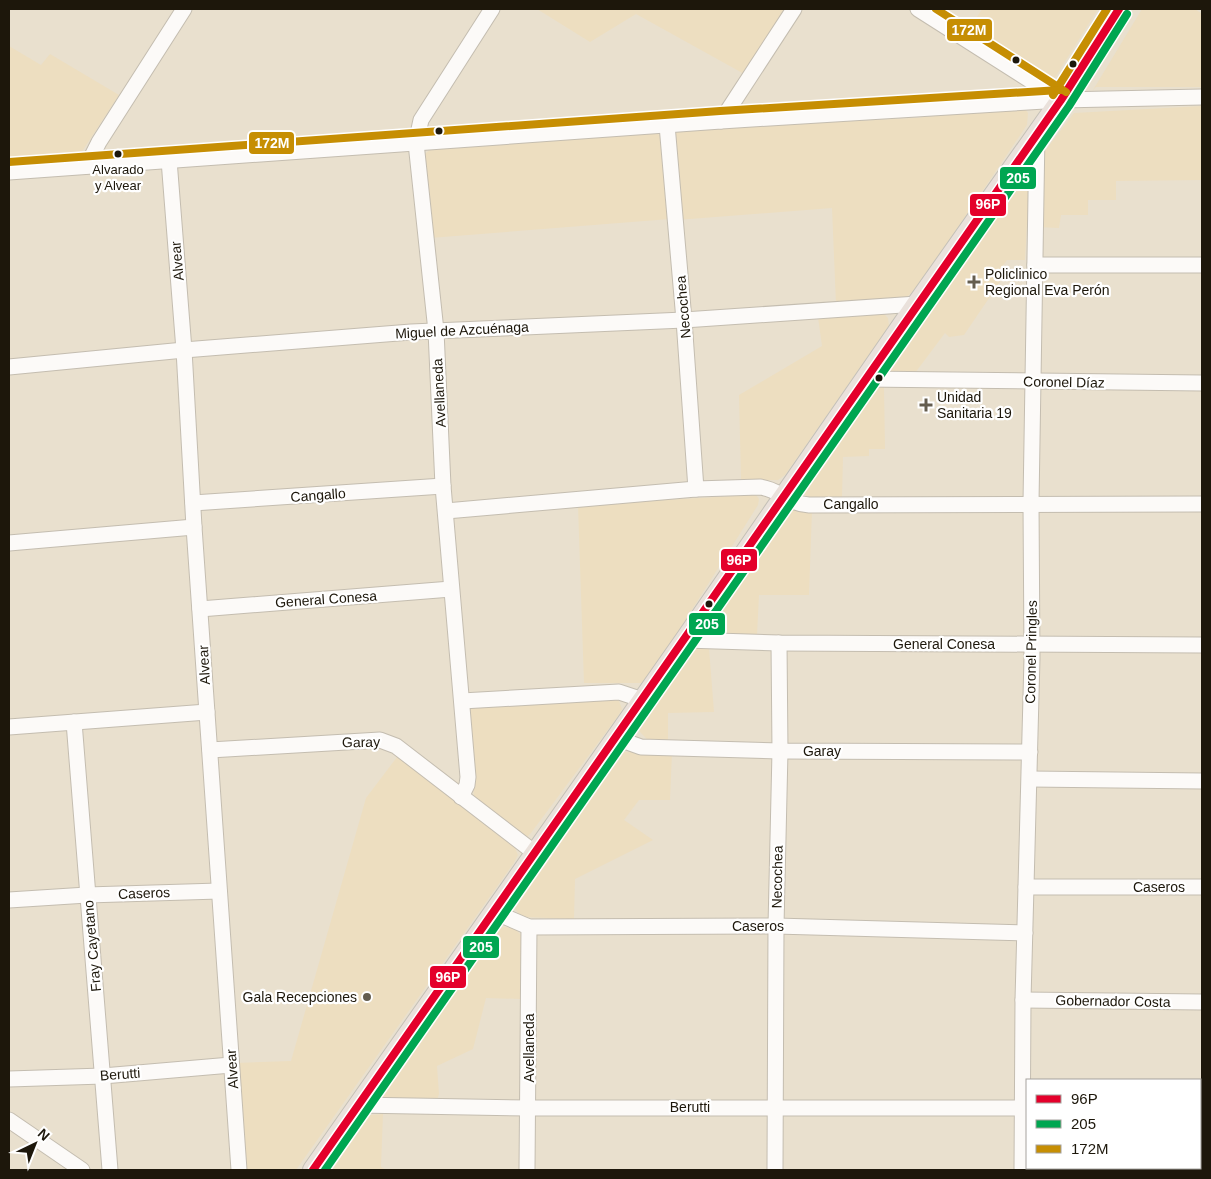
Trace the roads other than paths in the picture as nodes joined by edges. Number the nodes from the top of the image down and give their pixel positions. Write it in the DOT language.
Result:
graph roads {
  1 [pos="184,9"];
  2 [pos="492,9"];
  3 [pos="794,9"];
  4 [pos="918,9"];
  5 [pos="1119,9"];
  6 [pos="1202,97"];
  7 [pos="1061,100"];
  8 [pos="721,121"];
  9 [pos="667,125"];
  10 [pos="1037,133"];
  11 [pos="416,143"];
  12 [pos="169,160"];
  13 [pos="87,166"];
  14 [pos="9,172"];
  15 [pos="1036,264"];
  16 [pos="1202,265"];
  17 [pos="917,304"];
  18 [pos="684,320"];
  19 [pos="436,331"];
  20 [pos="184,350"];
  21 [pos="9,367"];
  22 [pos="865,379"];
  23 [pos="1033,381"];
  24 [pos="1202,383"];
  25 [pos="443,486"];
  26 [pos="696,489"];
  27 [pos="784,497"];
  28 [pos="192,503"];
  29 [pos="1031,503"];
  30 [pos="1202,504"];
  31 [pos="446,511"];
  32 [pos="194,527"];
  33 [pos="9,543"];
  34 [pos="451,589"];
  35 [pos="200,609"];
  36 [pos="685,640"];
  37 [pos="779,643"];
  38 [pos="1031,644"];
  39 [pos="1202,645"];
  40 [pos="643,700"];
  41 [pos="462,701"];
  42 [pos="207,712"];
  43 [pos="74,722"];
  44 [pos="9,727"];
  45 [pos="616,738"];
  46 [pos="210,750"];
  47 [pos="780,751"];
  48 [pos="1030,752"];
  49 [pos="1030,779"];
  50 [pos="1202,780"];
  51 [pos="461,796"];
  52 [pos="535,853"];
  53 [pos="1026,887"];
  54 [pos="1202,887"];
  55 [pos="219,891"];
  56 [pos="88,895"];
  57 [pos="9,900"];
  58 [pos="494,912"];
  59 [pos="776,926"];
  60 [pos="529,927"];
  61 [pos="1025,933"];
  62 [pos="1023,1000"];
  63 [pos="1202,1002"];
  64 [pos="231,1065"];
  65 [pos="103,1076"];
  66 [pos="9,1079"];
  67 [pos="358,1105"];
  68 [pos="775,1107"];
  69 [pos="528,1108"];
  70 [pos="1021,1108"];
  71 [pos="9,1120"];
  72 [pos="82,1170"];
  73 [pos="110,1170"];
  74 [pos="239,1170"];
  75 [pos="313,1170"];
  76 [pos="527,1170"];
  77 [pos="775,1170"];
  78 [pos="1022,1170"];
  1 -- 13 [label="street"];
  2 -- 11 [label="street, Avellaneda"];
  3 -- 8 [label="street"];
  4 -- 7 [label="street"];
  5 -- 7 [label="main road"];
  6 -- 7 [label="street"];
  7 -- 8 [label="street"];
  7 -- 10 [label="main road"];
  8 -- 9 [label="street"];
  9 -- 11 [label="street"];
  9 -- 18 [label="street, Necochea"];
  10 -- 15 [label="street, Coronel Pringles"];
  10 -- 17 [label="main road"];
  11 -- 12 [label="street"];
  11 -- 19 [label="street, Avellaneda"];
  12 -- 13 [label="street"];
  12 -- 20 [label="street, Alvear"];
  13 -- 14 [label="street"];
  15 -- 16 [label="street"];
  15 -- 23 [label="street, Coronel Pringles"];
  17 -- 18 [label="street, Miguel de Azcuénaga"];
  17 -- 22 [label="main road"];
  18 -- 19 [label="street, Miguel de Azcuénaga"];
  18 -- 26 [label="street, Necochea"];
  19 -- 20 [label="street, Miguel de Azcuénaga"];
  19 -- 25 [label="street, Avellaneda"];
  20 -- 21 [label="street, Miguel de Azcuénaga"];
  20 -- 28 [label="street, Alvear"];
  22 -- 23 [label="street, Coronel Díaz"];
  22 -- 27 [label="main road"];
  23 -- 24 [label="street, Coronel Díaz"];
  23 -- 29 [label="street, Coronel Pringles"];
  25 -- 28 [label="street, Cangallo"];
  25 -- 31 [label="street, Avellaneda"];
  26 -- 27 [label="street, Cangallo"];
  26 -- 31 [label="street, Cangallo"];
  27 -- 29 [label="street, Cangallo"];
  27 -- 36 [label="main road"];
  28 -- 32 [label="street, Alvear"];
  29 -- 30 [label="street, Cangallo"];
  29 -- 38 [label="street, Coronel Pringles"];
  31 -- 34 [label="street, Avellaneda"];
  32 -- 33 [label="street"];
  32 -- 35 [label="street, Alvear"];
  34 -- 35 [label="street, General Conesa"];
  34 -- 41 [label="street, Avellaneda"];
  35 -- 42 [label="street, Alvear"];
  36 -- 37 [label="street, General Conesa"];
  36 -- 40 [label="main road"];
  37 -- 38 [label="street, General Conesa"];
  37 -- 47 [label="street, Necochea"];
  38 -- 39 [label="street, General Conesa"];
  38 -- 48 [label="street, Coronel Pringles"];
  40 -- 41 [label="street"];
  40 -- 45 [label="main road"];
  41 -- 51 [label="street, Avellaneda"];
  42 -- 43 [label="street"];
  42 -- 46 [label="street, Alvear"];
  43 -- 44 [label="street"];
  43 -- 56 [label="street, Fray Cayetano"];
  45 -- 47 [label="street, Garay"];
  45 -- 52 [label="main road"];
  46 -- 51 [label="street, Garay"];
  46 -- 55 [label="street, Alvear"];
  47 -- 48 [label="street, Garay"];
  47 -- 59 [label="street, Necochea"];
  48 -- 49 [label="street, Coronel Pringles"];
  49 -- 50 [label="street"];
  49 -- 53 [label="street, Coronel Pringles"];
  51 -- 52 [label="street, Garay"];
  52 -- 58 [label="main road"];
  53 -- 54 [label="street, Caseros"];
  53 -- 61 [label="street, Coronel Pringles"];
  55 -- 56 [label="street, Caseros"];
  55 -- 64 [label="street, Alvear"];
  56 -- 57 [label="street, Caseros"];
  56 -- 65 [label="street, Fray Cayetano"];
  58 -- 60 [label="street, Caseros"];
  58 -- 67 [label="main road"];
  59 -- 60 [label="street, Caseros"];
  59 -- 61 [label="street, Caseros"];
  59 -- 68 [label="street, Necochea"];
  60 -- 69 [label="street, Avellaneda"];
  61 -- 62 [label="street, Coronel Pringles"];
  62 -- 63 [label="street, Gobernador Costa"];
  62 -- 70 [label="street, Coronel Pringles"];
  64 -- 65 [label="street, Berutti"];
  64 -- 74 [label="street, Alvear"];
  65 -- 66 [label="street, Berutti"];
  65 -- 73 [label="street, Fray Cayetano"];
  67 -- 69 [label="street, Berutti"];
  67 -- 75 [label="main road"];
  68 -- 69 [label="street, Berutti"];
  68 -- 70 [label="street, Berutti"];
  68 -- 77 [label="street, Necochea"];
  69 -- 76 [label="street, Avellaneda"];
  70 -- 78 [label="street, Coronel Pringles"];
  71 -- 72 [label="street"];
}
